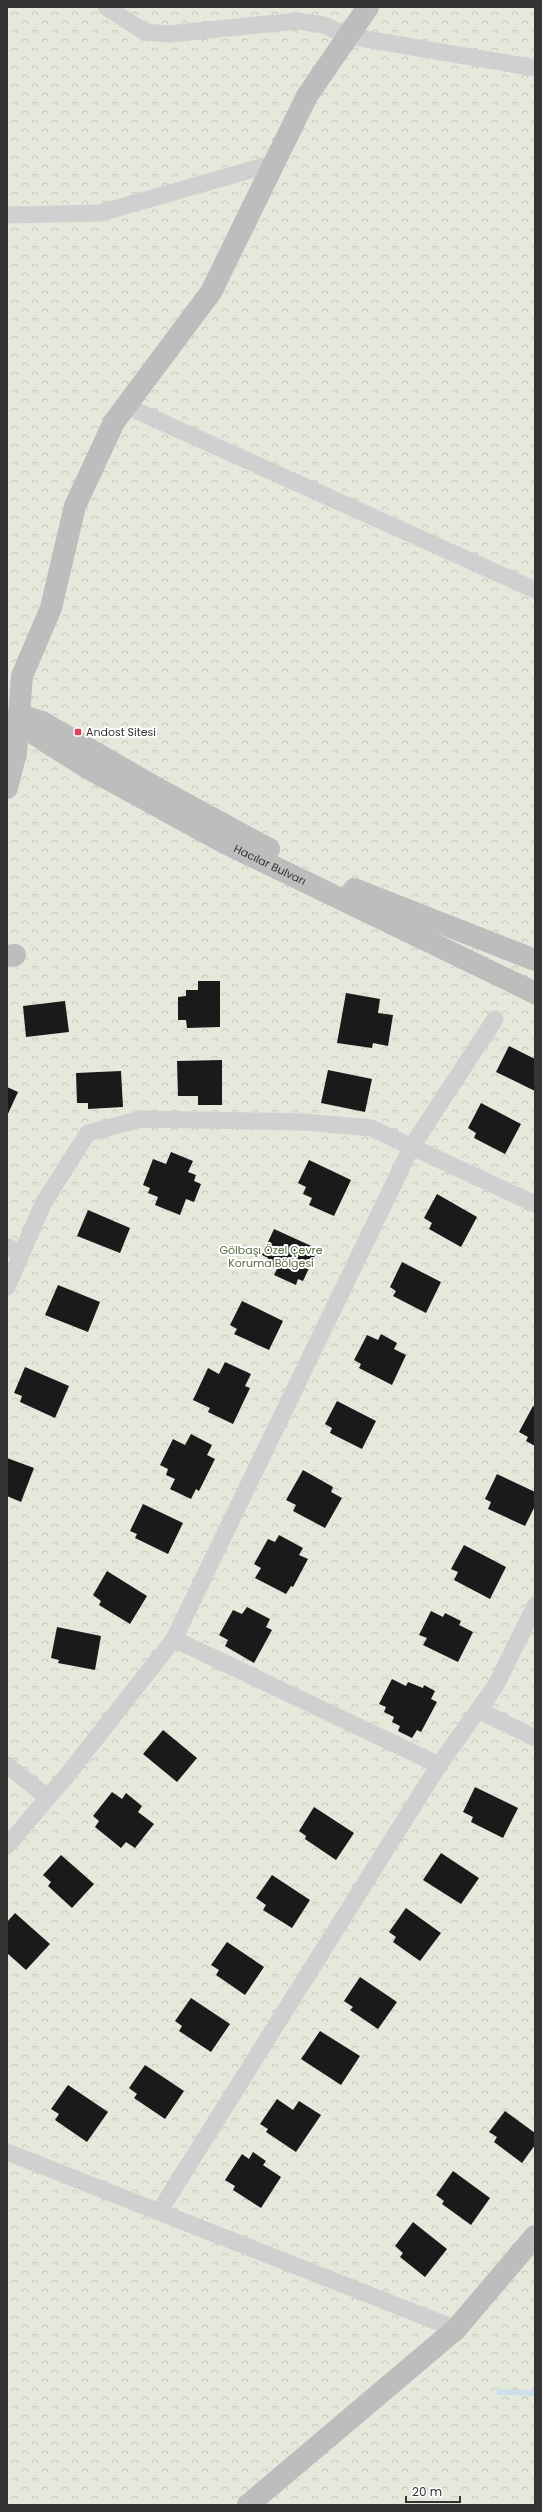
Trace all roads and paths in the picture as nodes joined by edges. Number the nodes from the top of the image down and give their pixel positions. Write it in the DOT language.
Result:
graph roads {
  1 [pos="106,7"];
  2 [pos="368,7"];
  3 [pos="348,36"];
  4 [pos="535,68"];
  5 [pos="275,163"];
  6 [pos="7,215"];
  7 [pos="126,406"];
  8 [pos="535,590"];
  9 [pos="13,711"];
  10 [pos="7,788"];
  11 [pos="535,960"];
  12 [pos="535,993"];
  13 [pos="495,1019"];
  14 [pos="412,1146"];
  15 [pos="535,1204"];
  16 [pos="14,1249"];
  17 [pos="7,1287"];
  18 [pos="535,1606"];
  19 [pos="174,1639"];
  20 [pos="478,1710"];
  21 [pos="535,1738"];
  22 [pos="7,1765"];
  23 [pos="439,1765"];
  24 [pos="48,1798"];
  25 [pos="7,1846"];
  26 [pos="7,2152"];
  27 [pos="159,2212"];
  28 [pos="535,2236"];
  29 [pos="456,2329"];
  30 [pos="248,2505"];
  1 -- 3 [label="street"];
  2 -- 3 [label="street"];
  3 -- 4 [label="street"];
  3 -- 5 [label="street"];
  5 -- 6 [label="street"];
  5 -- 7 [label="street"];
  7 -- 8 [label="street"];
  7 -- 9 [label="street"];
  9 -- 10 [label="street"];
  9 -- 11 [label="street, Hacılar Bulvarı"];
  9 -- 12 [label="street, Hacılar Bulvarı"];
  13 -- 14 [label="street"];
  14 -- 15 [label="street"];
  14 -- 16 [label="street"];
  14 -- 19 [label="street"];
  16 -- 17 [label="street"];
  18 -- 20 [label="street"];
  19 -- 23 [label="street"];
  19 -- 24 [label="street"];
  20 -- 21 [label="street"];
  20 -- 23 [label="street"];
  22 -- 24 [label="street"];
  23 -- 27 [label="street"];
  24 -- 25 [label="street"];
  26 -- 27 [label="street"];
  27 -- 29 [label="street"];
  28 -- 29 [label="street"];
  29 -- 30 [label="street"];
}
